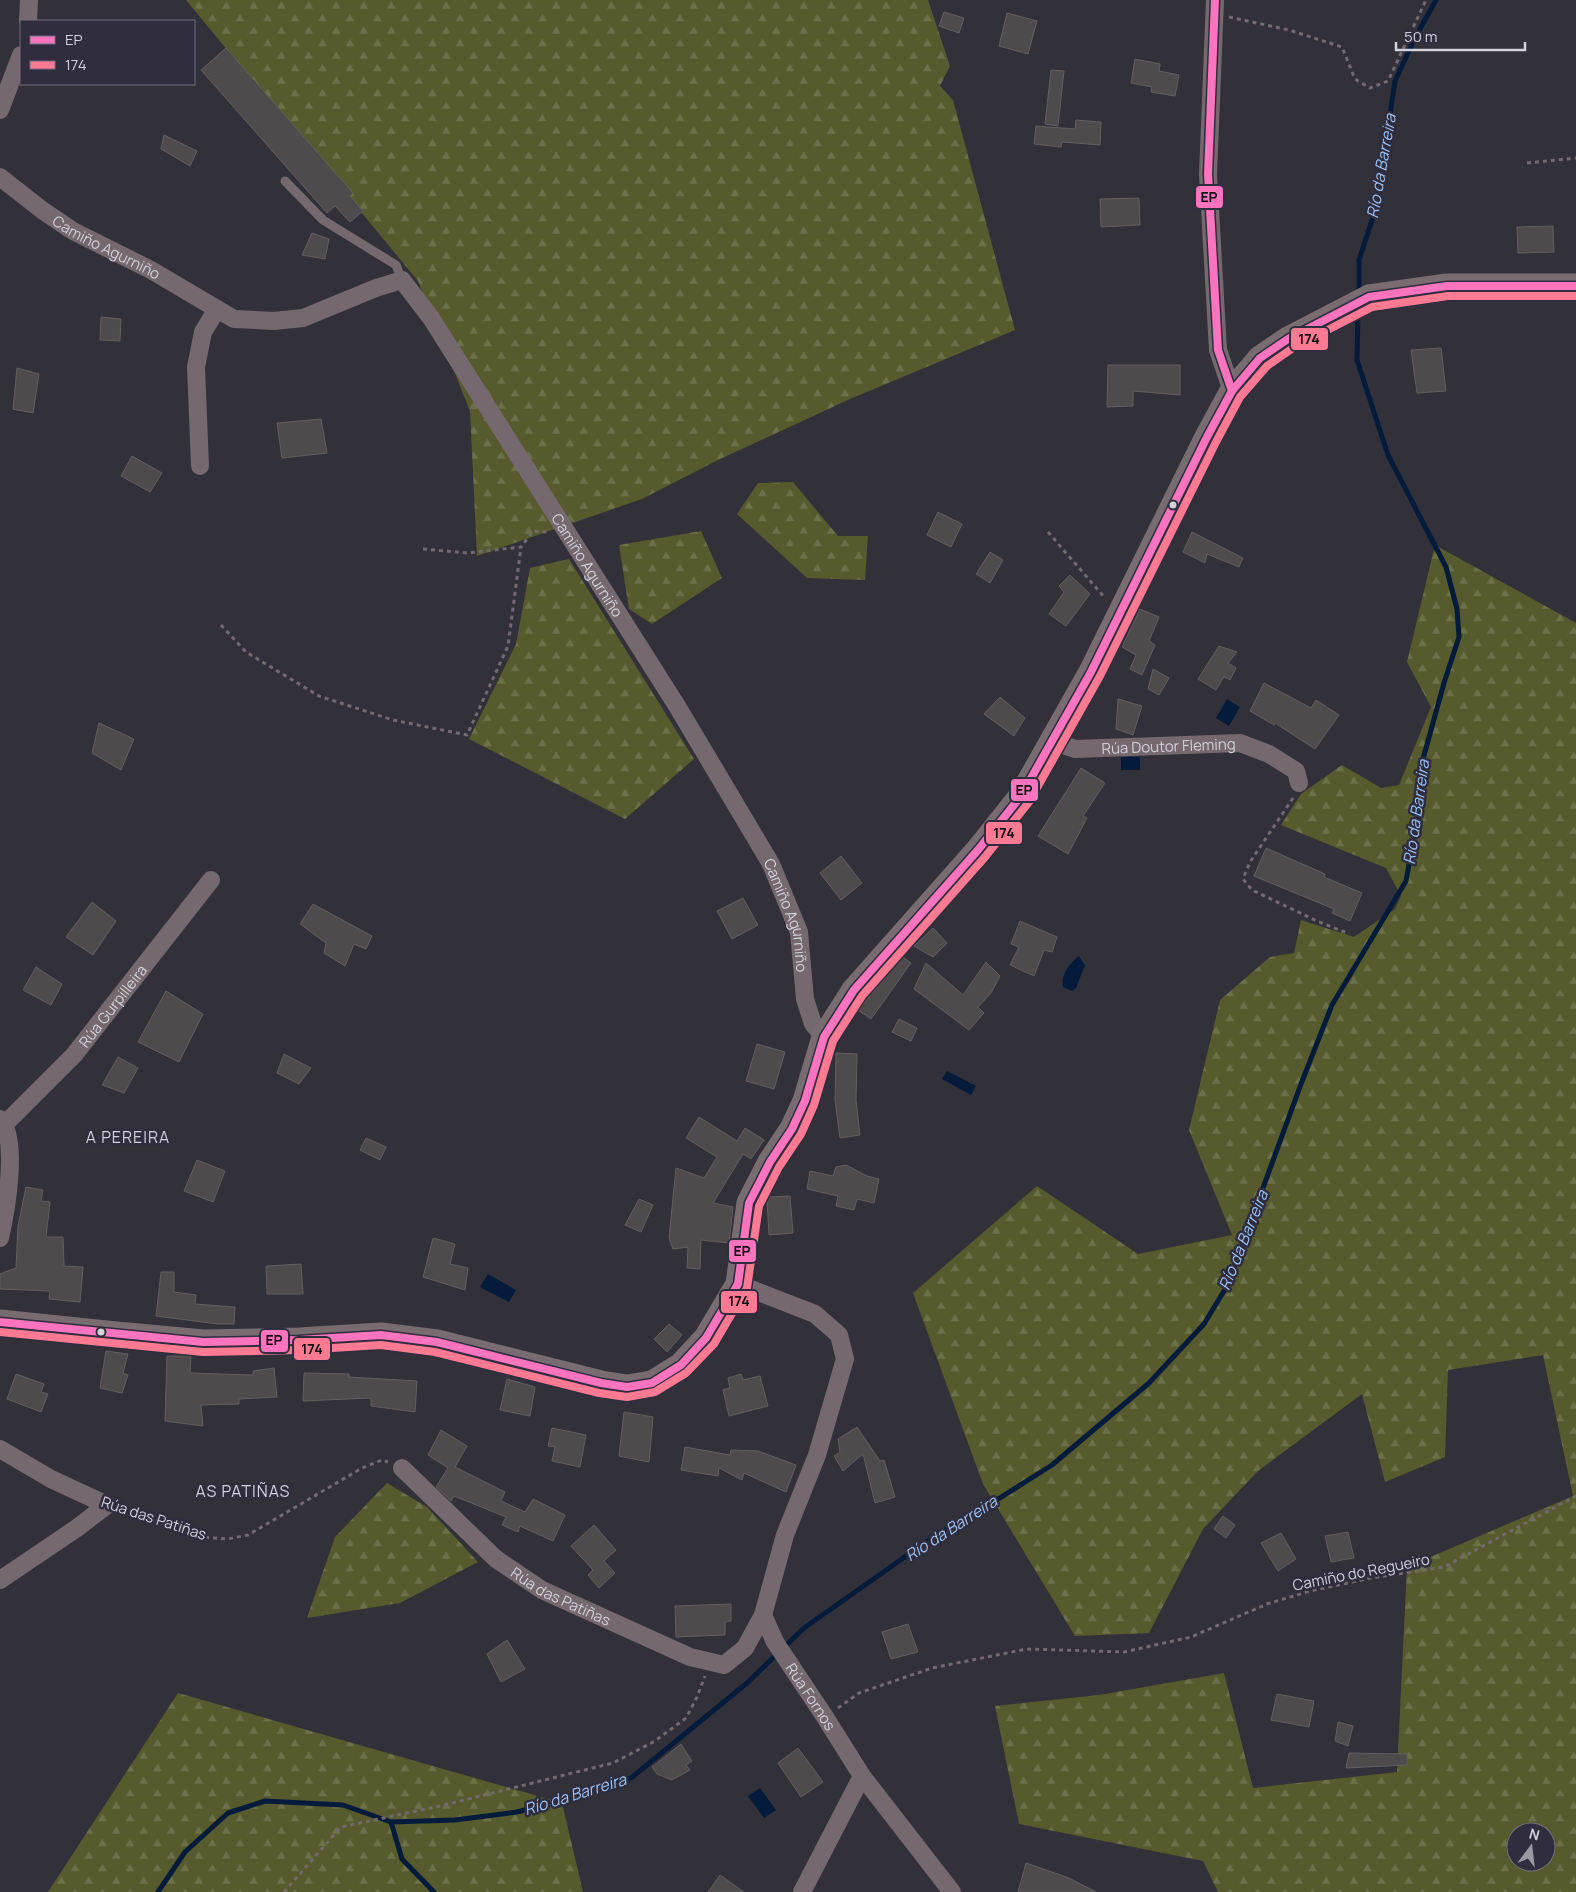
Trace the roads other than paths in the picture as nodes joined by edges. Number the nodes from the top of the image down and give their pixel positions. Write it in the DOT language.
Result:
graph roads {
  1 [pos="29,0"];
  2 [pos="1215,7"];
  3 [pos="28,20"];
  4 [pos="20,58"];
  5 [pos="0,110"];
  6 [pos="0,177"];
  7 [pos="285,181"];
  8 [pos="402,280"];
  9 [pos="1576,286"];
  10 [pos="217,309"];
  11 [pos="1232,391"];
  12 [pos="200,466"];
  13 [pos="1052,741"];
  14 [pos="1299,783"];
  15 [pos="211,880"];
  16 [pos="824,1037"];
  17 [pos="2,1122"];
  18 [pos="0,1238"];
  19 [pos="738,1284"];
  20 [pos="0,1322"];
  21 [pos="0,1449"];
  22 [pos="402,1468"];
  23 [pos="0,1580"];
  24 [pos="763,1615"];
  25 [pos="862,1776"];
  26 [pos="802,1892"];
  27 [pos="952,1892"];
  1 -- 3 [label="street"];
  2 -- 11 [label="street"];
  4 -- 5 [label="street"];
  6 -- 10 [label="street, Camiño Agurniño"];
  7 -- 8 [label="lane"];
  8 -- 10 [label="street, Camiño Agurniño"];
  8 -- 16 [label="street, Camiño Agurniño"];
  9 -- 11 [label="main road"];
  10 -- 12 [label="street"];
  11 -- 13 [label="main road"];
  13 -- 14 [label="street, Rúa Doutor Fleming"];
  13 -- 16 [label="main road"];
  15 -- 17 [label="street, Rúa Gurpilleira"];
  16 -- 19 [label="main road"];
  17 -- 18 [label="street"];
  19 -- 20 [label="main road"];
  19 -- 24 [label="street, Rúa das Patiñas"];
  21 -- 23 [label="street, Rúa das Patiñas"];
  22 -- 24 [label="street, Rúa das Patiñas"];
  24 -- 25 [label="street, Rúa Fornos"];
  25 -- 26 [label="street"];
  25 -- 27 [label="street, Rúa Fornos"];
}
